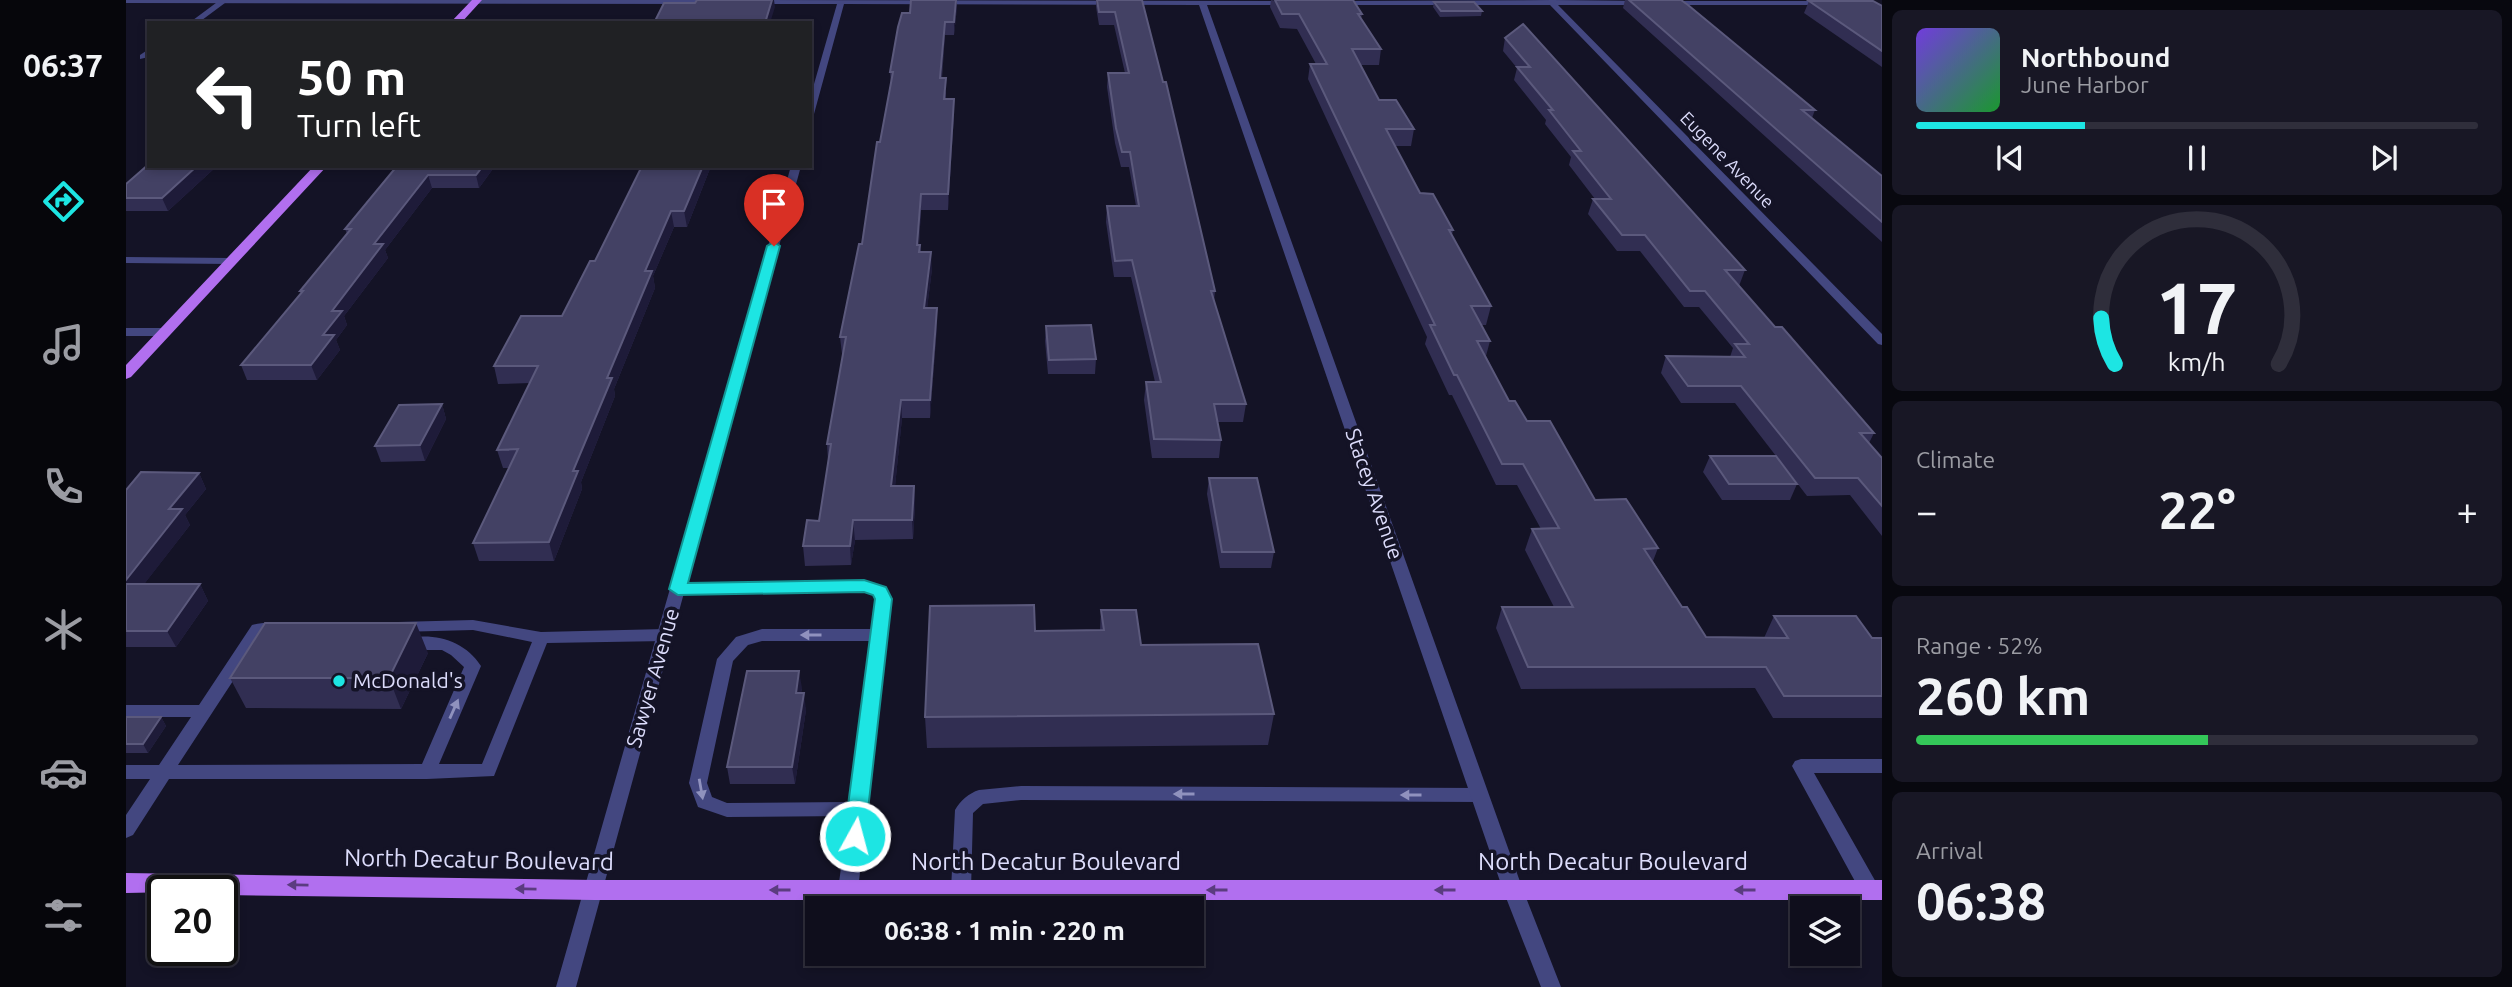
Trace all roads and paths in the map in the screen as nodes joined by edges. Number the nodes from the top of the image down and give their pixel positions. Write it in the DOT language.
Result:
graph roads {
  1 [pos="477,0"];
  2 [pos="126,1"];
  3 [pos="224,1"];
  4 [pos="842,1"];
  5 [pos="1201,1"];
  6 [pos="1550,1"];
  7 [pos="730,2"];
  8 [pos="744,2"];
  9 [pos="1300,3"];
  10 [pos="1328,3"];
  11 [pos="1648,3"];
  12 [pos="1662,3"];
  13 [pos="1841,3"];
  14 [pos="195,21"];
  15 [pos="457,21"];
  16 [pos="812,107"];
  17 [pos="319,168"];
  18 [pos="795,168"];
  19 [pos="126,260"];
  20 [pos="231,261"];
  21 [pos="126,332"];
  22 [pos="165,332"];
  23 [pos="1882,341"];
  24 [pos="126,374"];
  25 [pos="678,589"];
  26 [pos="379,627"];
  27 [pos="298,629"];
  28 [pos="665,635"];
  29 [pos="879,635"];
  30 [pos="541,638"];
  31 [pos="386,644"];
  32 [pos="247,645"];
  33 [pos="289,645"];
  34 [pos="204,711"];
  35 [pos="128,714"];
  36 [pos="1882,766"];
  37 [pos="126,772"];
  38 [pos="164,772"];
  39 [pos="427,772"];
  40 [pos="1479,795"];
  41 [pos="858,808"];
  42 [pos="126,830"];
  43 [pos="126,883"];
  44 [pos="594,890"];
  45 [pos="848,890"];
  46 [pos="961,890"];
  47 [pos="1513,890"];
  48 [pos="1876,890"];
  49 [pos="566,987"];
  50 [pos="1551,987"];
  1 -- 3 [label="street"];
  1 -- 7 [label="street"];
  1 -- 15 [label="main road"];
  2 -- 3 [label="street"];
  3 -- 14 [label="street"];
  4 -- 5 [label="street"];
  4 -- 8 [label="street"];
  4 -- 16 [label="street"];
  5 -- 9 [label="street"];
  5 -- 40 [label="street, Stacey Avenue"];
  6 -- 10 [label="street"];
  6 -- 11 [label="street"];
  6 -- 23 [label="street, Eugene Avenue"];
  12 -- 13 [label="street"];
  17 -- 20 [label="main road"];
  18 -- 25 [label="street, Sawyer Avenue"];
  19 -- 20 [label="street"];
  20 -- 22 [label="main road"];
  21 -- 22 [label="street"];
  22 -- 24 [label="main road"];
  25 -- 28 [label="street, Sawyer Avenue"];
  25 -- 29 [label="street"];
  26 -- 30 [label="street"];
  27 -- 32 [label="street"];
  28 -- 30 [label="street"];
  28 -- 44 [label="street, Sawyer Avenue"];
  29 -- 41 [label="street"];
  29 -- 41 [label="street, one-way"];
  30 -- 39 [label="street"];
  39 -- 31 [label="street, one-way"];
  32 -- 33 [label="street"];
  32 -- 34 [label="street"];
  34 -- 35 [label="street"];
  34 -- 38 [label="street"];
  36 -- 48 [label="street"];
  37 -- 38 [label="street"];
  38 -- 39 [label="street"];
  38 -- 42 [label="street"];
  40 -- 46 [label="street, one-way"];
  40 -- 47 [label="street, Stacey Avenue"];
  41 -- 45 [label="street"];
  44 -- 43 [label="main road, North Decatur Boulevard, one-way"];
  45 -- 44 [label="main road, North Decatur Boulevard, one-way"];
  44 -- 49 [label="street, Sawyer Avenue"];
  45 -- 46 [label="main road, North Decatur Boulevard"];
  47 -- 46 [label="main road, North Decatur Boulevard, one-way"];
  48 -- 47 [label="main road, North Decatur Boulevard, one-way"];
  47 -- 50 [label="street, Stacey Avenue"];
}
